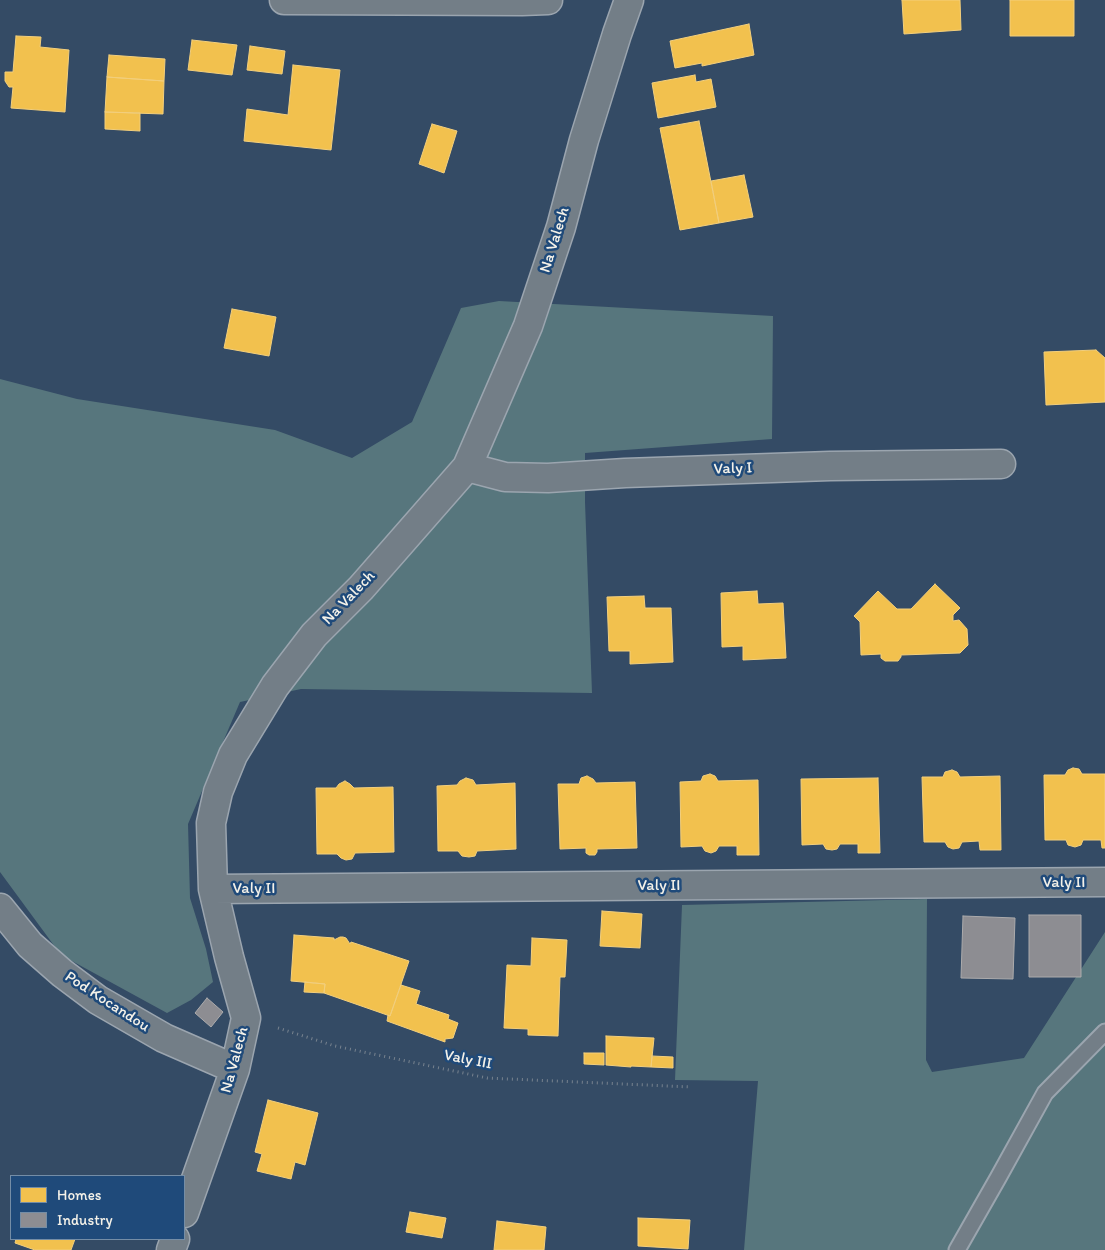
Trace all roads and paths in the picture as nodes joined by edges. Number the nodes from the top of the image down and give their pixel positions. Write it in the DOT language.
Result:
graph roads {
  1 [pos="284,0"];
  2 [pos="548,0"];
  3 [pos="630,0"];
  4 [pos="1001,464"];
  5 [pos="467,467"];
  6 [pos="1105,882"];
  7 [pos="213,889"];
  8 [pos="0,908"];
  9 [pos="246,1018"];
  10 [pos="1105,1032"];
  11 [pos="235,1069"];
  12 [pos="691,1087"];
  13 [pos="185,1210"];
  14 [pos="957,1250"];
  1 -- 2 [label="street"];
  3 -- 5 [label="street, Na Valech"];
  4 -- 5 [label="street, Valy I"];
  5 -- 7 [label="street, Na Valech"];
  6 -- 7 [label="street, Valy II"];
  7 -- 9 [label="street, Na Valech"];
  8 -- 11 [label="street, Pod Kocandou"];
  9 -- 11 [label="street, Na Valech"];
  9 -- 12 [label="path, Valy III"];
  10 -- 14 [label="lane"];
  11 -- 13 [label="street, Na Valech"];
}
